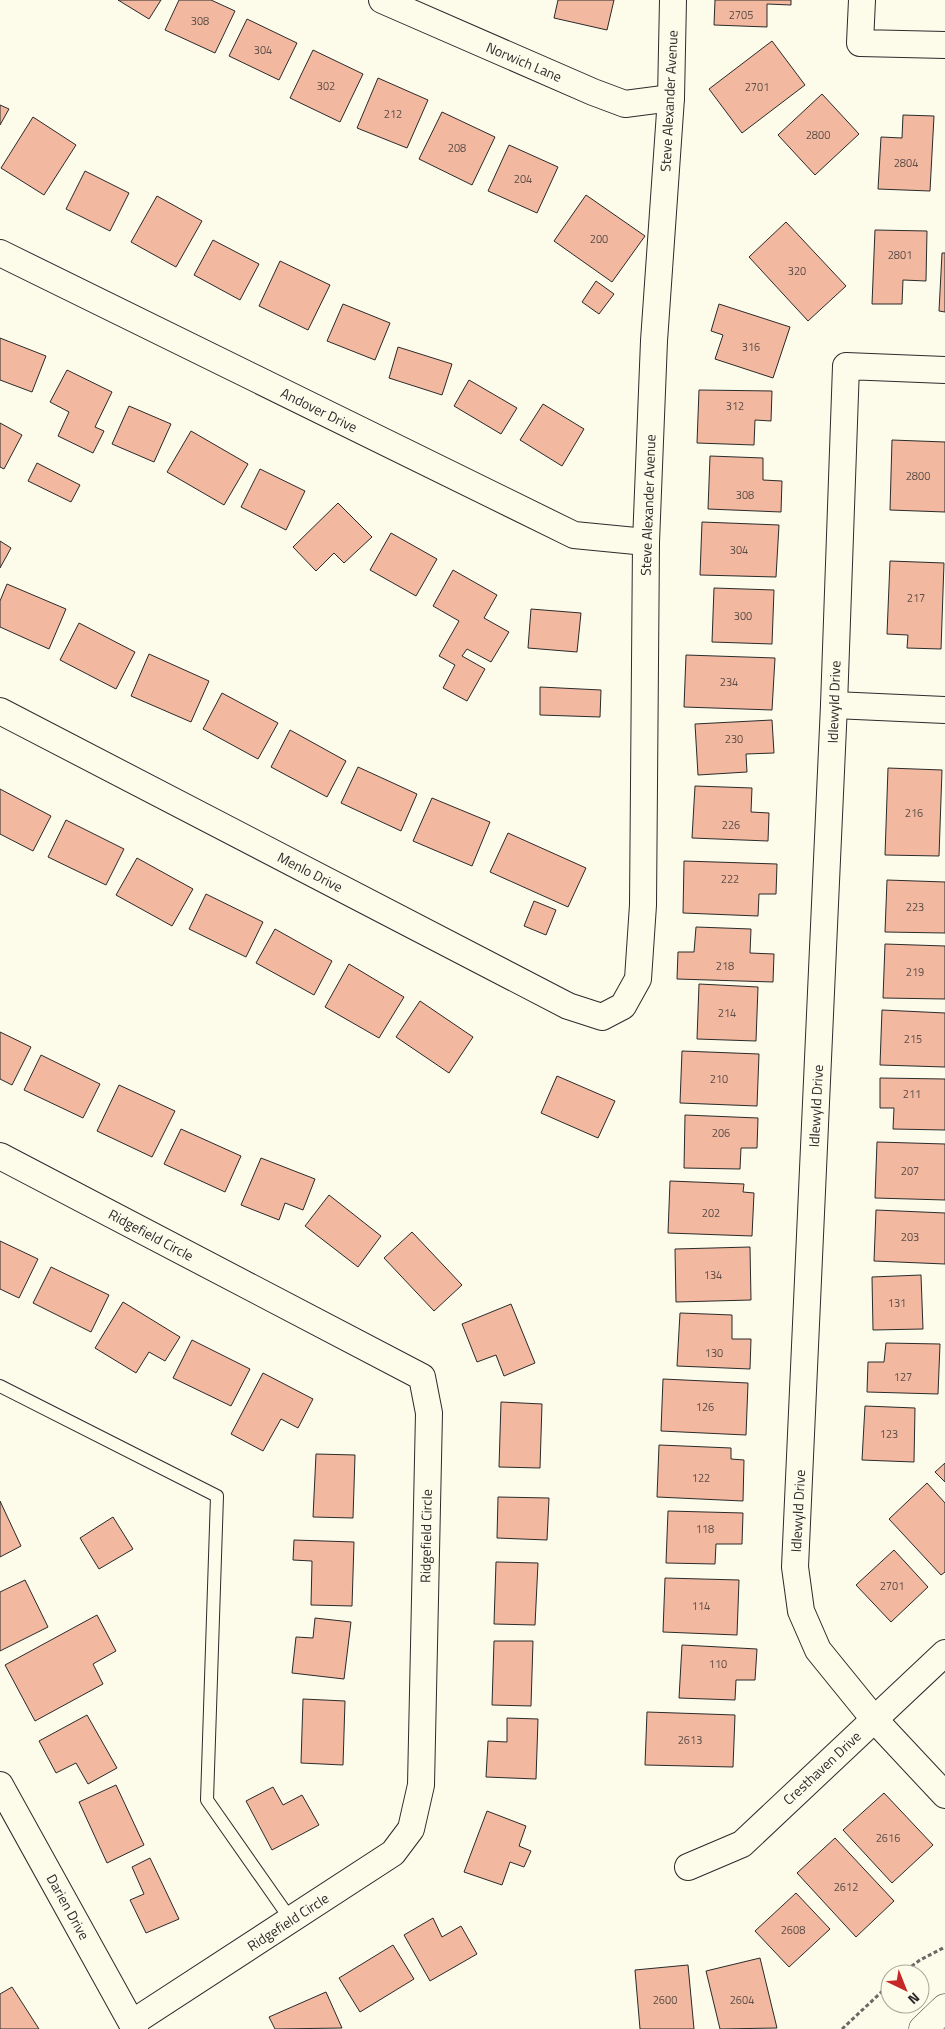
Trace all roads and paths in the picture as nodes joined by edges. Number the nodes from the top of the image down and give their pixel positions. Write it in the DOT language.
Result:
graph roads {
  1 [pos="382,0"];
  2 [pos="673,0"];
  3 [pos="862,0"];
  4 [pos="945,46"];
  5 [pos="671,98"];
  6 [pos="0,253"];
  7 [pos="945,370"];
  8 [pos="646,542"];
  9 [pos="834,705"];
  10 [pos="945,710"];
  11 [pos="0,711"];
  12 [pos="623,1006"];
  13 [pos="0,1156"];
  14 [pos="0,1386"];
  15 [pos="945,1653"];
  16 [pos="874,1719"];
  17 [pos="0,1785"];
  18 [pos="945,1795"];
  19 [pos="688,1867"];
  20 [pos="291,1920"];
  21 [pos="945,1947"];
  22 [pos="915,1964"];
  23 [pos="880,1993"];
  24 [pos="945,2008"];
  25 [pos="134,2026"];
  26 [pos="842,2029"];
  27 [pos="923,2029"];
  1 -- 5 [label="street, Norwich Lane"];
  2 -- 5 [label="street, Steve Alexander Avenue"];
  3 -- 4 [label="street"];
  5 -- 8 [label="street, Steve Alexander Avenue"];
  6 -- 8 [label="street, Andover Drive"];
  7 -- 9 [label="street, Idlewyld Drive"];
  8 -- 12 [label="street, Steve Alexander Avenue"];
  9 -- 10 [label="street"];
  9 -- 16 [label="street, Idlewyld Drive"];
  11 -- 12 [label="street, Menlo Drive"];
  13 -- 20 [label="street, Ridgefield Circle"];
  14 -- 20 [label="lane"];
  15 -- 16 [label="street, Cresthaven Drive"];
  16 -- 18 [label="street, Idlewyld Drive"];
  16 -- 19 [label="street, Cresthaven Drive"];
  17 -- 25 [label="street, Darien Drive"];
  20 -- 25 [label="street, Ridgefield Circle"];
  21 -- 22 [label="path"];
  23 -- 26 [label="path"];
  24 -- 27 [label="main road"];
}
